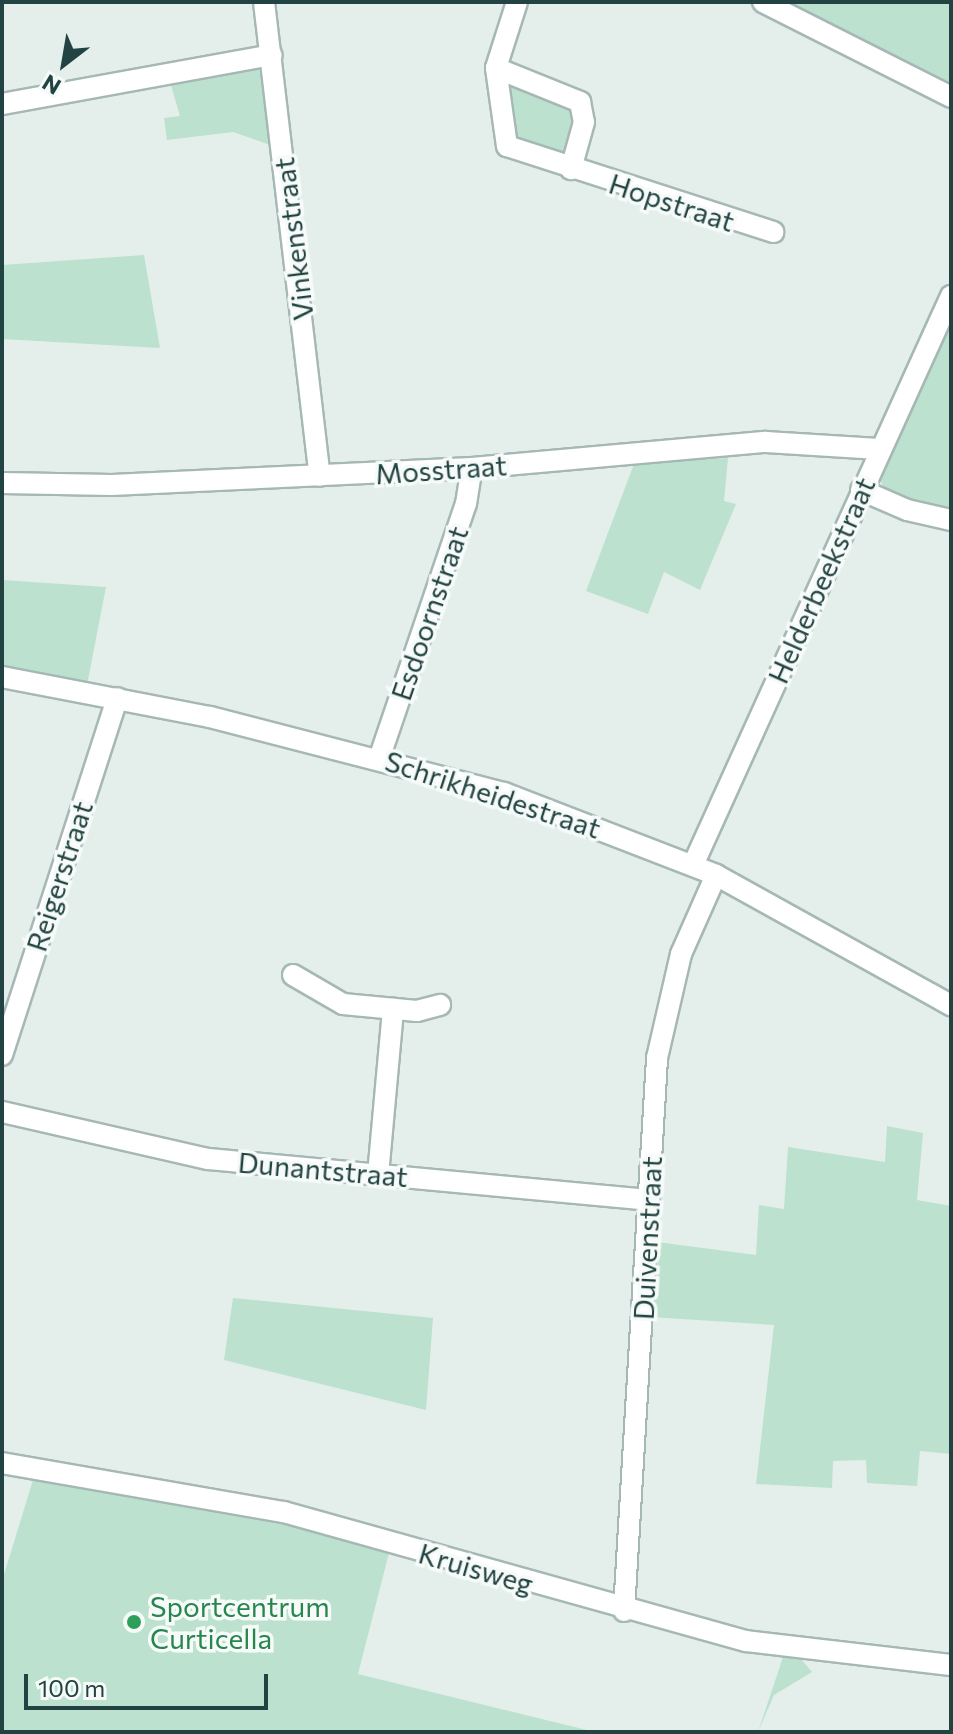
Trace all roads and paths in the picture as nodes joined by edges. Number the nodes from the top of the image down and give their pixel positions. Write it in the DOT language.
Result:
graph roads {
  1 [pos="264,2"];
  2 [pos="517,2"];
  3 [pos="763,2"];
  4 [pos="272,55"];
  5 [pos="496,68"];
  6 [pos="951,97"];
  7 [pos="2,104"];
  8 [pos="571,169"];
  9 [pos="773,232"];
  10 [pos="951,296"];
  11 [pos="879,449"];
  12 [pos="472,468"];
  13 [pos="320,476"];
  14 [pos="2,483"];
  15 [pos="861,490"];
  16 [pos="951,520"];
  17 [pos="2,677"];
  18 [pos="117,698"];
  19 [pos="380,756"];
  20 [pos="693,865"];
  21 [pos="716,875"];
  22 [pos="293,975"];
  23 [pos="440,1005"];
  24 [pos="951,1005"];
  25 [pos="393,1009"];
  26 [pos="2,1055"];
  27 [pos="2,1112"];
  28 [pos="378,1175"];
  29 [pos="649,1200"];
  30 [pos="2,1463"];
  31 [pos="624,1611"];
  32 [pos="951,1665"];
  1 -- 4 [label="street, Vinkenstraat"];
  2 -- 5 [label="street, Hopstraat"];
  3 -- 6 [label="street"];
  4 -- 7 [label="street"];
  4 -- 13 [label="street, Vinkenstraat"];
  5 -- 8 [label="street, Hopstraat"];
  5 -- 8 [label="street, Hopstraat"];
  8 -- 9 [label="street, Hopstraat"];
  10 -- 11 [label="street, Helderbeekstraat"];
  11 -- 12 [label="street, Mosstraat"];
  11 -- 15 [label="street, Helderbeekstraat"];
  12 -- 13 [label="street, Mosstraat"];
  12 -- 19 [label="street, Esdoornstraat"];
  13 -- 14 [label="street, Mosstraat"];
  15 -- 16 [label="street"];
  15 -- 20 [label="street, Helderbeekstraat"];
  17 -- 18 [label="street, Schrikheidestraat"];
  18 -- 19 [label="street, Schrikheidestraat"];
  18 -- 26 [label="street, Reigerstraat"];
  19 -- 20 [label="street, Schrikheidestraat"];
  20 -- 21 [label="street, Schrikheidestraat"];
  21 -- 24 [label="street, Schrikheidestraat"];
  21 -- 29 [label="street, Duivenstraat"];
  22 -- 25 [label="street"];
  23 -- 25 [label="street"];
  25 -- 28 [label="street"];
  27 -- 28 [label="street, Dunantstraat"];
  28 -- 29 [label="street, Dunantstraat"];
  29 -- 31 [label="street, Duivenstraat"];
  30 -- 31 [label="street, Kruisweg"];
  31 -- 32 [label="street, Kruisweg"];
}
